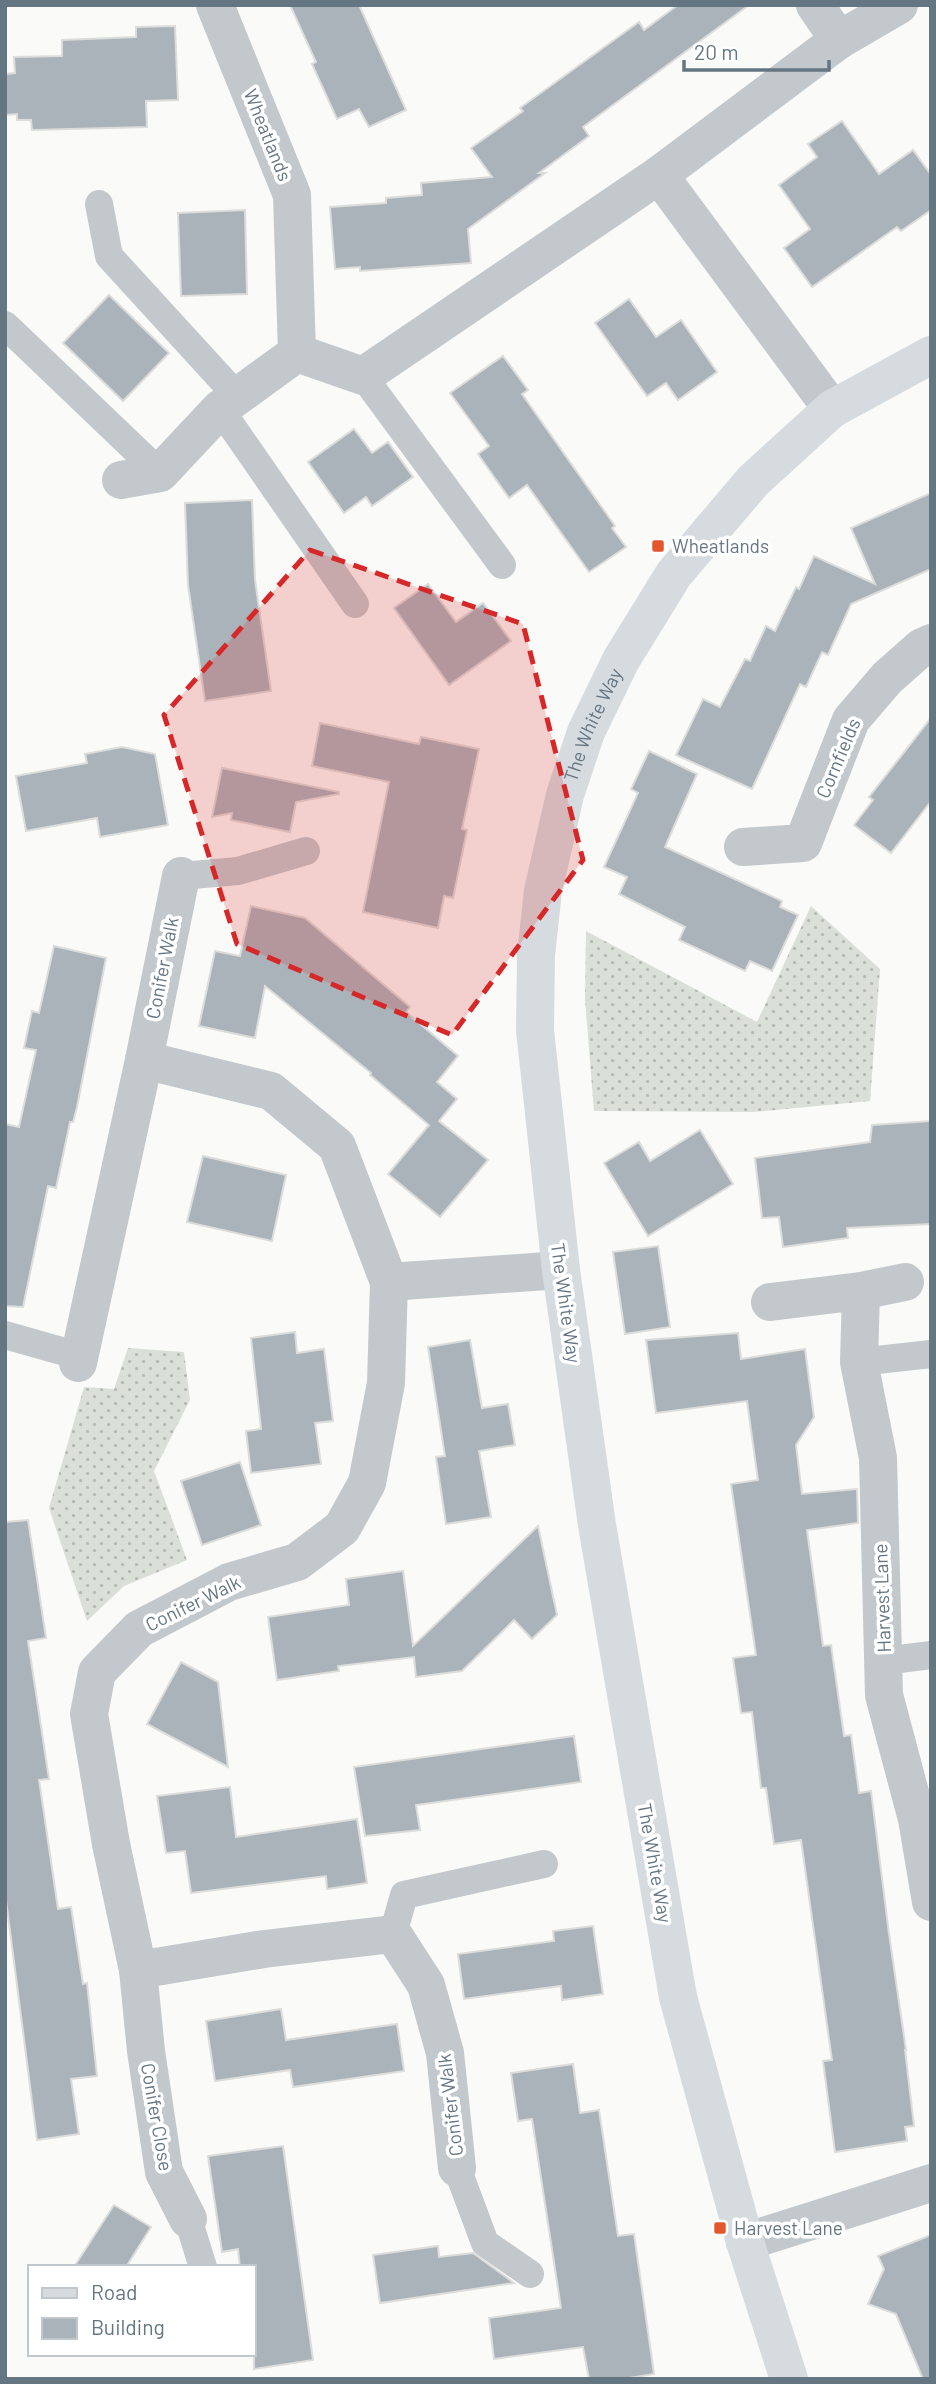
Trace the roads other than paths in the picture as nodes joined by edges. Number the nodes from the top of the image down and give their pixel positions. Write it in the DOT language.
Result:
graph roads {
  1 [pos="215,5"];
  2 [pos="815,5"];
  3 [pos="899,5"];
  4 [pos="839,40"];
  5 [pos="659,175"];
  6 [pos="99,204"];
  7 [pos="5,326"];
  8 [pos="297,353"];
  9 [pos="931,355"];
  10 [pos="363,376"];
  11 [pos="229,403"];
  12 [pos="832,409"];
  13 [pos="160,473"];
  14 [pos="121,480"];
  15 [pos="502,565"];
  16 [pos="355,604"];
  17 [pos="931,643"];
  18 [pos="743,847"];
  19 [pos="306,851"];
  20 [pos="181,876"];
  21 [pos="144,1060"];
  22 [pos="561,1270"];
  23 [pos="389,1282"];
  24 [pos="905,1282"];
  25 [pos="860,1291"];
  26 [pos="770,1302"];
  27 [pos="5,1335"];
  28 [pos="931,1354"];
  29 [pos="78,1360"];
  30 [pos="859,1362"];
  31 [pos="931,1655"];
  32 [pos="884,1661"];
  33 [pos="544,1864"];
  34 [pos="931,1902"];
  35 [pos="393,1934"];
  36 [pos="138,1970"];
  37 [pos="146,2051"];
  38 [pos="457,2168"];
  39 [pos="931,2183"];
  40 [pos="188,2219"];
  41 [pos="746,2242"];
  42 [pos="202,2265"];
  43 [pos="530,2274"];
  44 [pos="789,2379"];
  1 -- 8 [label="street, Wheatlands"];
  2 -- 4 [label="street"];
  3 -- 4 [label="street"];
  4 -- 5 [label="street"];
  5 -- 10 [label="street"];
  5 -- 12 [label="street"];
  6 -- 11 [label="lane"];
  7 -- 13 [label="lane"];
  8 -- 10 [label="street"];
  8 -- 11 [label="street"];
  9 -- 12 [label="street, The White Way"];
  10 -- 15 [label="lane"];
  11 -- 13 [label="street"];
  11 -- 16 [label="lane"];
  12 -- 22 [label="street, The White Way"];
  13 -- 14 [label="street"];
  17 -- 18 [label="street, Cornfields"];
  19 -- 20 [label="lane"];
  20 -- 21 [label="street, Conifer Walk"];
  21 -- 23 [label="street, Conifer Walk"];
  21 -- 29 [label="street, Conifer Walk"];
  22 -- 23 [label="street"];
  22 -- 41 [label="street, The White Way"];
  23 -- 36 [label="street, Conifer Walk"];
  24 -- 25 [label="street"];
  25 -- 26 [label="street"];
  25 -- 30 [label="street, Harvest Lane"];
  27 -- 29 [label="lane"];
  28 -- 30 [label="lane"];
  30 -- 32 [label="street, Harvest Lane"];
  31 -- 32 [label="lane"];
  32 -- 34 [label="street, Harvest Lane"];
  33 -- 35 [label="lane"];
  35 -- 36 [label="street"];
  35 -- 38 [label="street, Conifer Walk"];
  36 -- 37 [label="street, Conifer Walk"];
  37 -- 40 [label="street, Conifer Close"];
  38 -- 43 [label="lane"];
  39 -- 41 [label="street"];
  40 -- 42 [label="lane"];
  41 -- 44 [label="street, The White Way"];
}
